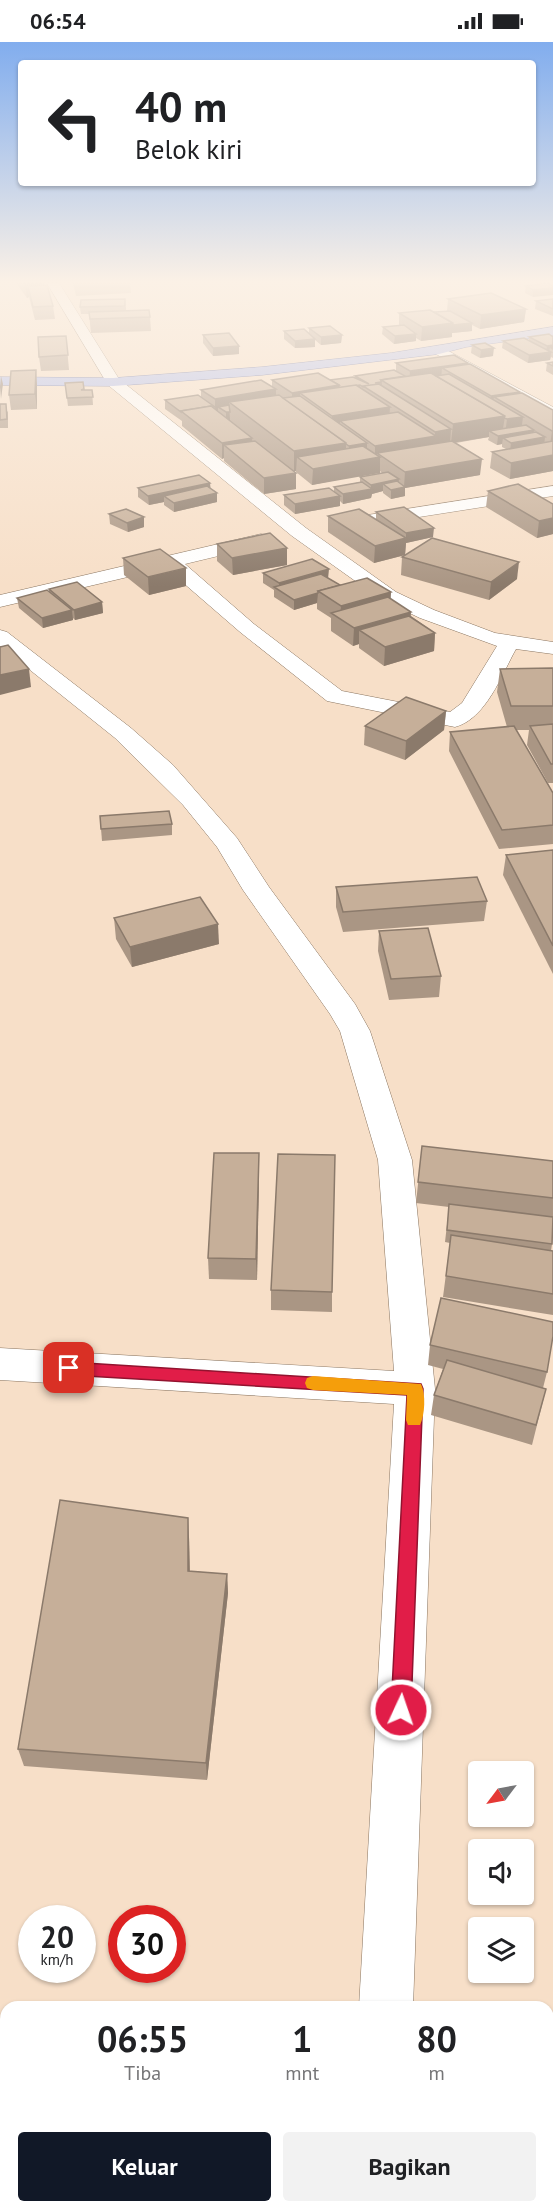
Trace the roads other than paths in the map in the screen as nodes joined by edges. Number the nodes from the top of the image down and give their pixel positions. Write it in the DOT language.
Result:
graph roads {
  1 [pos="116,384"];
  2 [pos="500,384"];
  3 [pos="553,414"];
  4 [pos="553,491"];
  5 [pos="347,524"];
  6 [pos="324,527"];
  7 [pos="299,532"];
  8 [pos="170,561"];
  9 [pos="0,601"];
  10 [pos="0,636"];
  11 [pos="510,642"];
  12 [pos="553,648"];
  13 [pos="0,1364"];
  14 [pos="415,1389"];
  15 [pos="386,2001"];
  1 -- 7 [label="street"];
  2 -- 3 [label="street"];
  4 -- 5 [label="street"];
  6 -- 7 [label="street"];
  7 -- 8 [label="street"];
  7 -- 11 [label="street"];
  8 -- 9 [label="street"];
  8 -- 11 [label="street"];
  10 -- 14 [label="street"];
  11 -- 12 [label="street"];
  13 -- 14 [label="street"];
  14 -- 15 [label="street"];
}
